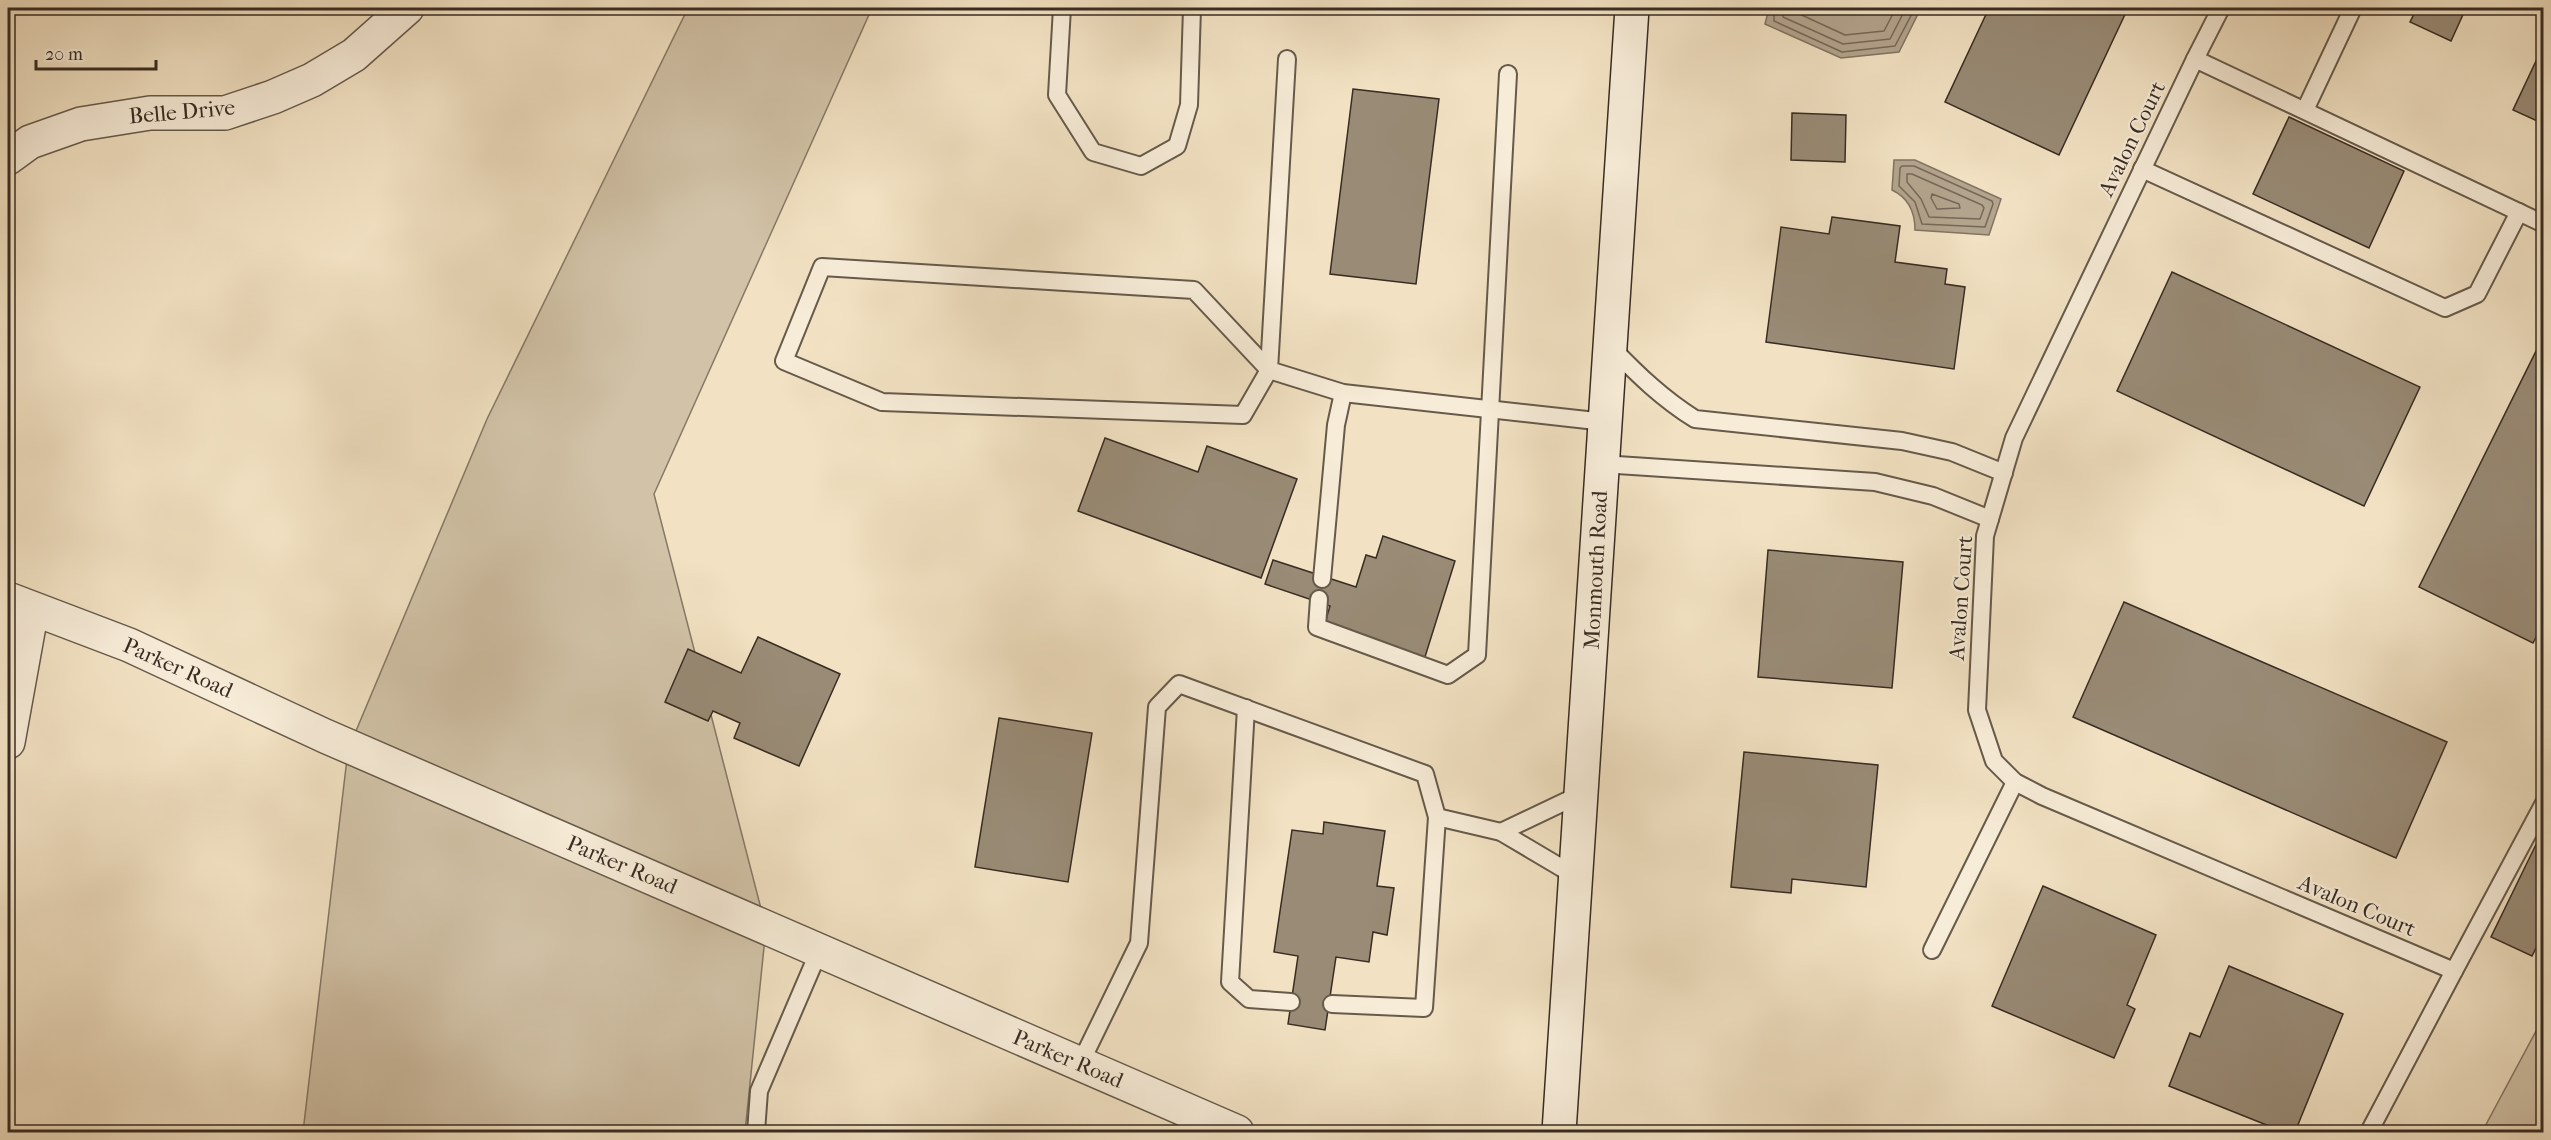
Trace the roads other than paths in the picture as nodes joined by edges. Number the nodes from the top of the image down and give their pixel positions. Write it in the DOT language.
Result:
graph roads {
  1 [pos="407,8"];
  2 [pos="1062,8"];
  3 [pos="1192,8"];
  4 [pos="1632,8"];
  5 [pos="2221,8"];
  6 [pos="2353,8"];
  7 [pos="1287,58"];
  8 [pos="2195,59"];
  9 [pos="1508,74"];
  10 [pos="2305,110"];
  11 [pos="8,158"];
  12 [pos="2142,169"];
  13 [pos="2518,212"];
  14 [pos="2544,224"];
  15 [pos="1611,348"];
  16 [pos="1269,370"];
  17 [pos="1343,393"];
  18 [pos="1491,409"];
  19 [pos="1605,422"];
  20 [pos="1602,464"];
  21 [pos="2004,473"];
  22 [pos="1990,519"];
  23 [pos="1322,579"];
  24 [pos="1319,599"];
  25 [pos="20,604"];
  26 [pos="1246,708"];
  27 [pos="8,742"];
  28 [pos="2014,782"];
  29 [pos="1583,793"];
  30 [pos="2544,803"];
  31 [pos="1437,817"];
  32 [pos="1501,832"];
  33 [pos="1577,877"];
  34 [pos="1932,950"];
  35 [pos="819,951"];
  36 [pos="2454,971"];
  37 [pos="1292,1002"];
  38 [pos="1332,1004"];
  39 [pos="1080,1064"];
  40 [pos="757,1132"];
  41 [pos="1237,1132"];
  42 [pos="1558,1132"];
  43 [pos="2369,1132"];
  1 -- 11 [label="street, Belle Drive"];
  2 -- 3 [label="lane"];
  4 -- 15 [label="street, Monmouth Road"];
  5 -- 8 [label="lane, Avalon Court"];
  6 -- 10 [label="lane"];
  7 -- 16 [label="lane"];
  8 -- 10 [label="lane"];
  8 -- 12 [label="lane, Avalon Court"];
  9 -- 18 [label="lane"];
  10 -- 13 [label="lane"];
  12 -- 13 [label="lane"];
  12 -- 21 [label="lane, Avalon Court"];
  13 -- 14 [label="lane"];
  15 -- 19 [label="street, Monmouth Road"];
  15 -- 21 [label="lane"];
  16 -- 16 [label="lane"];
  16 -- 17 [label="lane"];
  17 -- 18 [label="lane"];
  17 -- 23 [label="lane"];
  18 -- 19 [label="lane"];
  18 -- 24 [label="lane"];
  19 -- 20 [label="street, Monmouth Road"];
  20 -- 22 [label="lane"];
  20 -- 29 [label="street, Monmouth Road"];
  21 -- 22 [label="lane, Avalon Court"];
  22 -- 28 [label="lane, Avalon Court"];
  25 -- 27 [label="street"];
  25 -- 35 [label="street, Parker Road"];
  26 -- 31 [label="lane"];
  26 -- 37 [label="lane"];
  26 -- 39 [label="lane"];
  28 -- 34 [label="lane"];
  28 -- 36 [label="lane, Avalon Court"];
  29 -- 32 [label="lane"];
  29 -- 33 [label="street, Monmouth Road"];
  30 -- 36 [label="lane"];
  31 -- 32 [label="lane"];
  31 -- 38 [label="lane"];
  32 -- 33 [label="lane"];
  33 -- 42 [label="street, Monmouth Road"];
  35 -- 39 [label="street, Parker Road"];
  35 -- 40 [label="lane"];
  36 -- 43 [label="lane"];
  39 -- 41 [label="street, Parker Road"];
}
